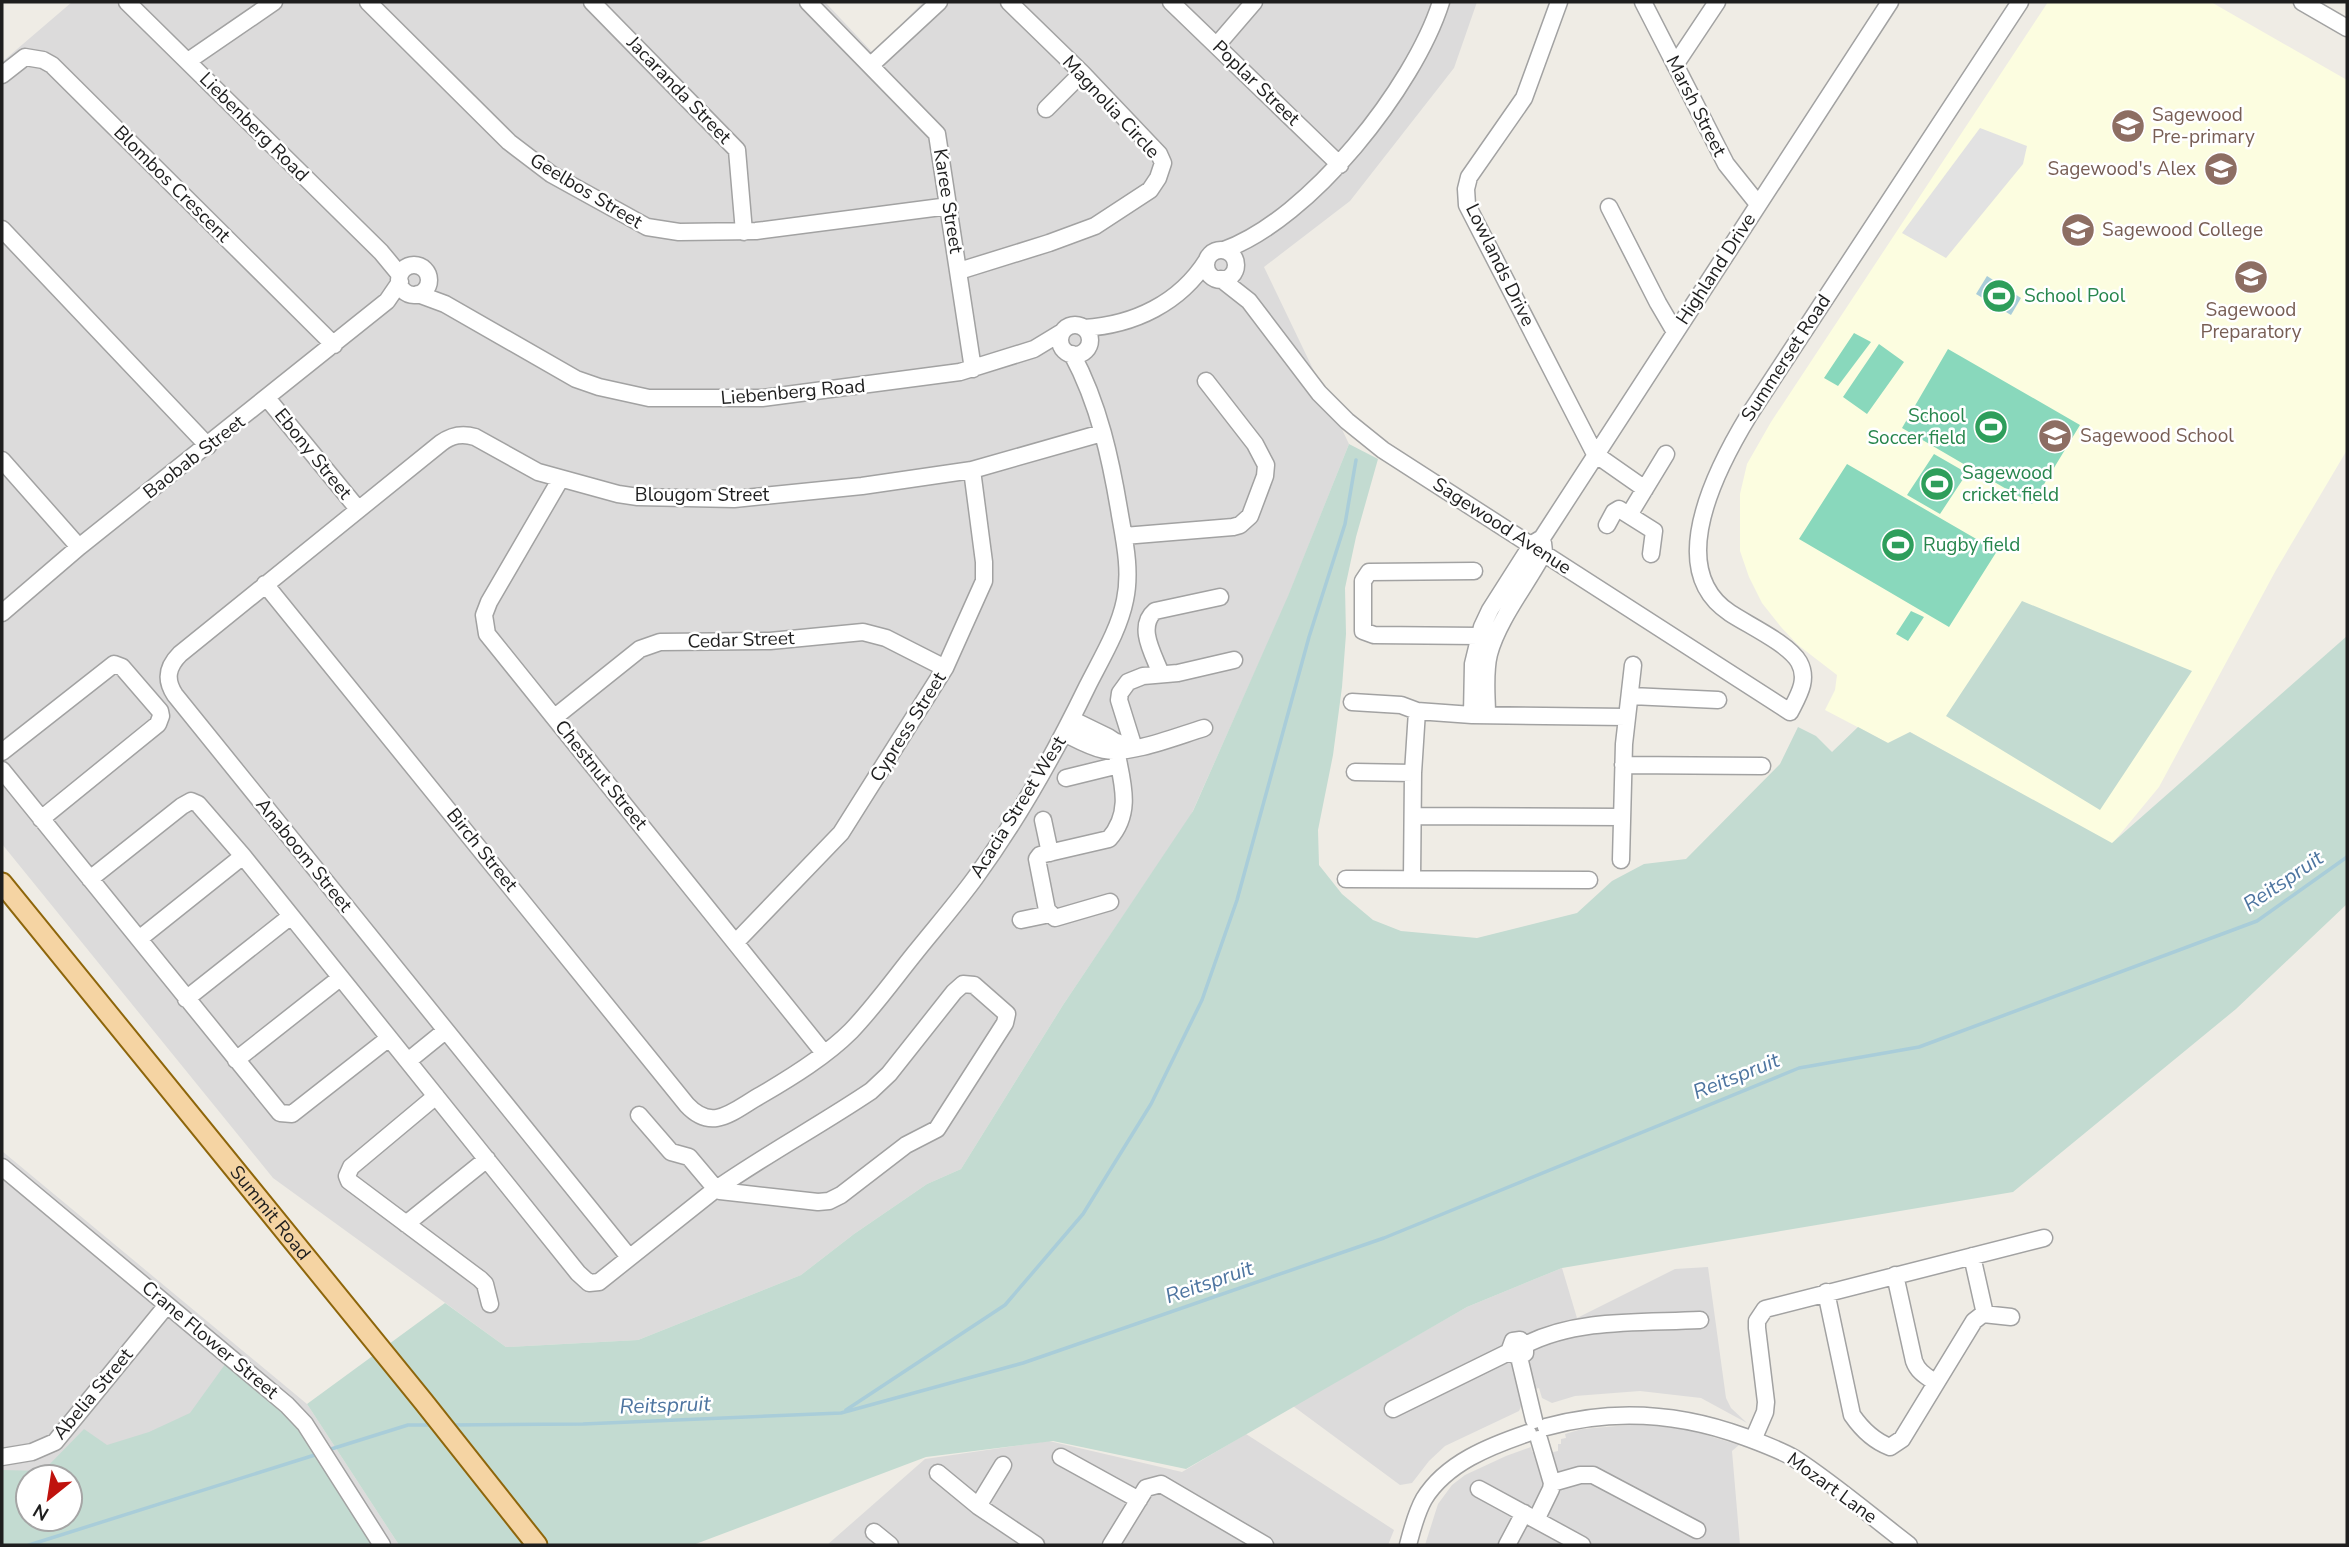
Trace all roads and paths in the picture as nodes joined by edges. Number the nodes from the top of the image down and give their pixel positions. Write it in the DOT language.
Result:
graph roads {
  1 [pos="127,2"];
  2 [pos="274,2"];
  3 [pos="368,2"];
  4 [pos="592,2"];
  5 [pos="808,2"];
  6 [pos="939,2"];
  7 [pos="1009,2"];
  8 [pos="1171,2"];
  9 [pos="1254,2"];
  10 [pos="1441,2"];
  11 [pos="1559,2"];
  12 [pos="1643,2"];
  13 [pos="1717,2"];
  14 [pos="1890,2"];
  15 [pos="2020,2"];
  16 [pos="2302,2"];
  17 [pos="2330,9"];
  18 [pos="2347,28"];
  19 [pos="1217,45"];
  20 [pos="188,61"];
  21 [pos="871,65"];
  22 [pos="1675,65"];
  23 [pos="1082,73"];
  24 [pos="2,75"];
  25 [pos="1046,109"];
  26 [pos="1340,165"];
  27 [pos="1758,204"];
  28 [pos="949,206"];
  29 [pos="1609,207"];
  30 [pos="2,229"];
  31 [pos="744,232"];
  32 [pos="1254,237"];
  33 [pos="1224,250"];
  34 [pos="381,252"];
  35 [pos="1207,260"];
  36 [pos="1236,264"];
  37 [pos="414,265"];
  38 [pos="959,271"];
  39 [pos="1219,279"];
  40 [pos="411,286"];
  41 [pos="1186,288"];
  42 [pos="1249,301"];
  43 [pos="1110,327"];
  44 [pos="1084,328"];
  45 [pos="1062,332"];
  46 [pos="1675,332"];
  47 [pos="334,345"];
  48 [pos="1034,349"];
  49 [pos="1079,350"];
  50 [pos="973,369"];
  51 [pos="1206,381"];
  52 [pos="267,398"];
  53 [pos="1102,433"];
  54 [pos="208,446"];
  55 [pos="1595,454"];
  56 [pos="1666,454"];
  57 [pos="2,460"];
  58 [pos="972,470"];
  59 [pos="560,480"];
  60 [pos="1645,489"];
  61 [pos="358,509"];
  62 [pos="1629,515"];
  63 [pos="1607,525"];
  64 [pos="1124,536"];
  65 [pos="1539,545"];
  66 [pos="79,547"];
  67 [pos="1651,554"];
  68 [pos="1474,571"];
  69 [pos="265,584"];
  70 [pos="1220,597"];
  71 [pos="2,613"];
  72 [pos="1486,638"];
  73 [pos="1234,660"];
  74 [pos="1633,664"];
  75 [pos="945,668"];
  76 [pos="1161,674"];
  77 [pos="176,695"];
  78 [pos="1631,696"];
  79 [pos="1717,700"];
  80 [pos="1352,702"];
  81 [pos="1417,710"];
  82 [pos="1790,712"];
  83 [pos="1480,715"];
  84 [pos="555,717"];
  85 [pos="1626,717"];
  86 [pos="1204,728"];
  87 [pos="1075,729"];
  88 [pos="1122,751"];
  89 [pos="2,752"];
  90 [pos="1623,765"];
  91 [pos="1762,766"];
  92 [pos="2,770"];
  93 [pos="1355,772"];
  94 [pos="1413,773"];
  95 [pos="1066,778"];
  96 [pos="1414,816"];
  97 [pos="1622,817"];
  98 [pos="41,819"];
  99 [pos="1043,820"];
  100 [pos="1050,853"];
  101 [pos="243,856"];
  102 [pos="1621,860"];
  103 [pos="90,879"];
  104 [pos="1346,879"];
  105 [pos="1412,879"];
  106 [pos="1589,880"];
  107 [pos="2,883"];
  108 [pos="1110,902"];
  109 [pos="1050,914"];
  110 [pos="291,916"];
  111 [pos="1021,920"];
  112 [pos="139,939"];
  113 [pos="736,942"];
  114 [pos="340,978"];
  115 [pos="186,999"];
  116 [pos="445,1031"];
  117 [pos="389,1038"];
  118 [pos="824,1053"];
  119 [pos="236,1059"];
  120 [pos="408,1061"];
  121 [pos="436,1096"];
  122 [pos="639,1115"];
  123 [pos="699,1116"];
  124 [pos="487,1159"];
  125 [pos="2,1167"];
  126 [pos="716,1189"];
  127 [pos="406,1224"];
  128 [pos="2044,1238"];
  129 [pos="1972,1256"];
  130 [pos="629,1257"];
  131 [pos="1895,1275"];
  132 [pos="1826,1292"];
  133 [pos="490,1304"];
  134 [pos="167,1305"];
  135 [pos="1985,1314"];
  136 [pos="2011,1317"];
  137 [pos="1700,1320"];
  138 [pos="1518,1351"];
  139 [pos="1936,1382"];
  140 [pos="1393,1409"];
  141 [pos="1537,1430"];
  142 [pos="1754,1440"];
  143 [pos="2,1457"];
  144 [pos="1061,1457"];
  145 [pos="1003,1465"];
  146 [pos="938,1473"];
  147 [pos="1552,1483"];
  148 [pos="1479,1489"];
  149 [pos="1139,1500"];
  150 [pos="978,1506"];
  151 [pos="1530,1517"];
  152 [pos="1697,1530"];
  153 [pos="874,1532"];
  154 [pos="382,1545"];
  155 [pos="537,1545"];
  156 [pos="890,1545"];
  157 [pos="1036,1545"];
  158 [pos="1111,1545"];
  159 [pos="1265,1545"];
  160 [pos="1408,1545"];
  161 [pos="1507,1545"];
  162 [pos="1582,1545"];
  163 [pos="1909,1545"];
  1 -- 20 [label="street, Liebenberg Road"];
  2 -- 20 [label="street"];
  3 -- 31 [label="street, Geelbos Street"];
  4 -- 31 [label="street, Jacaranda Street"];
  5 -- 21 [label="street, Karee Street"];
  6 -- 21 [label="street"];
  7 -- 23 [label="street, Magnolia Circle"];
  8 -- 19 [label="street, Poplar Street"];
  9 -- 19 [label="street"];
  10 -- 26 [label="street"];
  11 -- 55 [label="street, Lowlands Drive"];
  12 -- 22 [label="street, Marsh Street"];
  13 -- 22 [label="street"];
  14 -- 27 [label="street, Highland Drive"];
  15 -- 82 [label="street, Summerset Road"];
  16 -- 17 [label="street"];
  17 -- 18 [label="street"];
  19 -- 26 [label="street, Poplar Street"];
  20 -- 34 [label="street, Liebenberg Road"];
  21 -- 28 [label="street, Karee Street"];
  22 -- 27 [label="street, Marsh Street"];
  23 -- 25 [label="street"];
  23 -- 38 [label="street, Magnolia Circle"];
  24 -- 47 [label="street, Blombos Crescent"];
  26 -- 32 [label="street"];
  27 -- 46 [label="street, Highland Drive"];
  28 -- 31 [label="street, Geelbos Street"];
  28 -- 38 [label="street, Karee Street"];
  29 -- 46 [label="street"];
  30 -- 54 [label="street"];
  32 -- 33 [label="street"];
  32 -- 36 [label="street"];
  33 -- 35 [label="street"];
  33 -- 36 [label="street"];
  34 -- 37 [label="street, Liebenberg Road"];
  34 -- 40 [label="street, Liebenberg Road"];
  35 -- 39 [label="street"];
  35 -- 41 [label="street"];
  36 -- 39 [label="street"];
  36 -- 42 [label="street, Sagewood Avenue"];
  37 -- 40 [label="street"];
  37 -- 40 [label="street"];
  38 -- 50 [label="street, Karee Street"];
  39 -- 41 [label="street"];
  39 -- 42 [label="street, Sagewood Avenue"];
  40 -- 47 [label="street, Baobab Street"];
  40 -- 50 [label="street, Liebenberg Road"];
  41 -- 43 [label="street"];
  42 -- 65 [label="street, Sagewood Avenue"];
  43 -- 44 [label="street"];
  43 -- 49 [label="street"];
  44 -- 45 [label="street"];
  44 -- 49 [label="street"];
  45 -- 48 [label="street, Liebenberg Road"];
  45 -- 49 [label="street"];
  46 -- 55 [label="street, Highland Drive"];
  47 -- 52 [label="street, Baobab Street"];
  48 -- 49 [label="street, Liebenberg Road"];
  48 -- 50 [label="street, Liebenberg Road"];
  49 -- 53 [label="street, Acacia Street West"];
  51 -- 64 [label="street"];
  52 -- 54 [label="street, Baobab Street"];
  52 -- 61 [label="street, Ebony Street"];
  53 -- 58 [label="street, Blougom Street"];
  53 -- 64 [label="street, Acacia Street West"];
  54 -- 66 [label="street, Baobab Street"];
  55 -- 60 [label="street"];
  55 -- 65 [label="street, Highland Drive"];
  56 -- 60 [label="street"];
  57 -- 66 [label="street"];
  58 -- 59 [label="street, Blougom Street"];
  58 -- 75 [label="street, Cypress Street"];
  59 -- 61 [label="street, Blougom Street"];
  59 -- 84 [label="street, Chestnut Street"];
  60 -- 62 [label="street"];
  61 -- 69 [label="street, Blougom Street"];
  62 -- 63 [label="street"];
  62 -- 67 [label="street"];
  64 -- 87 [label="street, Acacia Street West"];
  65 -- 72 [label="street, Highland Drive"];
  65 -- 82 [label="street, Sagewood Avenue"];
  66 -- 71 [label="street, Baobab Street"];
  68 -- 72 [label="street"];
  69 -- 77 [label="street, Blougom Street"];
  69 -- 123 [label="street, Birch Street"];
  70 -- 76 [label="street"];
  72 -- 83 [label="street, Highland Drive"];
  73 -- 76 [label="street"];
  74 -- 78 [label="street"];
  75 -- 84 [label="street, Cedar Street"];
  75 -- 113 [label="street, Cypress Street"];
  76 -- 88 [label="street"];
  77 -- 116 [label="street, Anaboom Street"];
  78 -- 79 [label="street"];
  78 -- 85 [label="street"];
  80 -- 81 [label="street"];
  81 -- 83 [label="street"];
  81 -- 94 [label="street"];
  83 -- 85 [label="street"];
  84 -- 113 [label="street, Chestnut Street"];
  85 -- 90 [label="street"];
  86 -- 88 [label="street"];
  87 -- 88 [label="street"];
  87 -- 118 [label="street, Acacia Street West"];
  88 -- 95 [label="street"];
  88 -- 100 [label="street"];
  89 -- 98 [label="street"];
  90 -- 91 [label="street"];
  90 -- 97 [label="street"];
  92 -- 98 [label="street"];
  93 -- 94 [label="street"];
  94 -- 96 [label="street"];
  96 -- 97 [label="street"];
  96 -- 105 [label="street"];
  97 -- 102 [label="street"];
  98 -- 103 [label="street"];
  99 -- 100 [label="street"];
  100 -- 109 [label="street"];
  101 -- 103 [label="street"];
  101 -- 110 [label="street"];
  101 -- 112 [label="street"];
  103 -- 112 [label="street"];
  104 -- 105 [label="street"];
  105 -- 106 [label="street"];
  107 -- 155 [label="main road, Summit Road"];
  108 -- 109 [label="street"];
  109 -- 111 [label="street"];
  110 -- 114 [label="street"];
  110 -- 115 [label="street"];
  112 -- 115 [label="street"];
  113 -- 118 [label="street, Chestnut Street"];
  114 -- 117 [label="street"];
  114 -- 119 [label="street"];
  115 -- 119 [label="street"];
  116 -- 120 [label="street"];
  116 -- 130 [label="street, Anaboom Street"];
  117 -- 119 [label="street"];
  117 -- 120 [label="street"];
  118 -- 123 [label="street, Acacia Street West"];
  120 -- 121 [label="street"];
  121 -- 124 [label="street"];
  121 -- 127 [label="street"];
  122 -- 126 [label="street"];
  124 -- 127 [label="street"];
  124 -- 130 [label="street"];
  125 -- 134 [label="street, Crane Flower Street"];
  126 -- 126 [label="street"];
  126 -- 130 [label="street"];
  127 -- 133 [label="street"];
  128 -- 129 [label="street"];
  129 -- 131 [label="street"];
  129 -- 135 [label="street"];
  131 -- 132 [label="street"];
  131 -- 139 [label="street"];
  132 -- 139 [label="street"];
  132 -- 142 [label="street"];
  134 -- 143 [label="street, Abelia Street"];
  134 -- 154 [label="street, Crane Flower Street"];
  135 -- 136 [label="street"];
  135 -- 139 [label="street"];
  137 -- 138 [label="street"];
  138 -- 140 [label="street"];
  138 -- 141 [label="street"];
  141 -- 142 [label="street, Mozart Lane"];
  141 -- 147 [label="street"];
  141 -- 160 [label="street, Mozart Lane"];
  142 -- 163 [label="street, Mozart Lane"];
  144 -- 149 [label="street"];
  145 -- 150 [label="street"];
  146 -- 150 [label="street"];
  147 -- 151 [label="street"];
  147 -- 152 [label="street"];
  148 -- 151 [label="street"];
  149 -- 158 [label="street"];
  149 -- 159 [label="street"];
  150 -- 157 [label="street"];
  151 -- 161 [label="street"];
  151 -- 162 [label="street"];
  153 -- 156 [label="street"];
}
